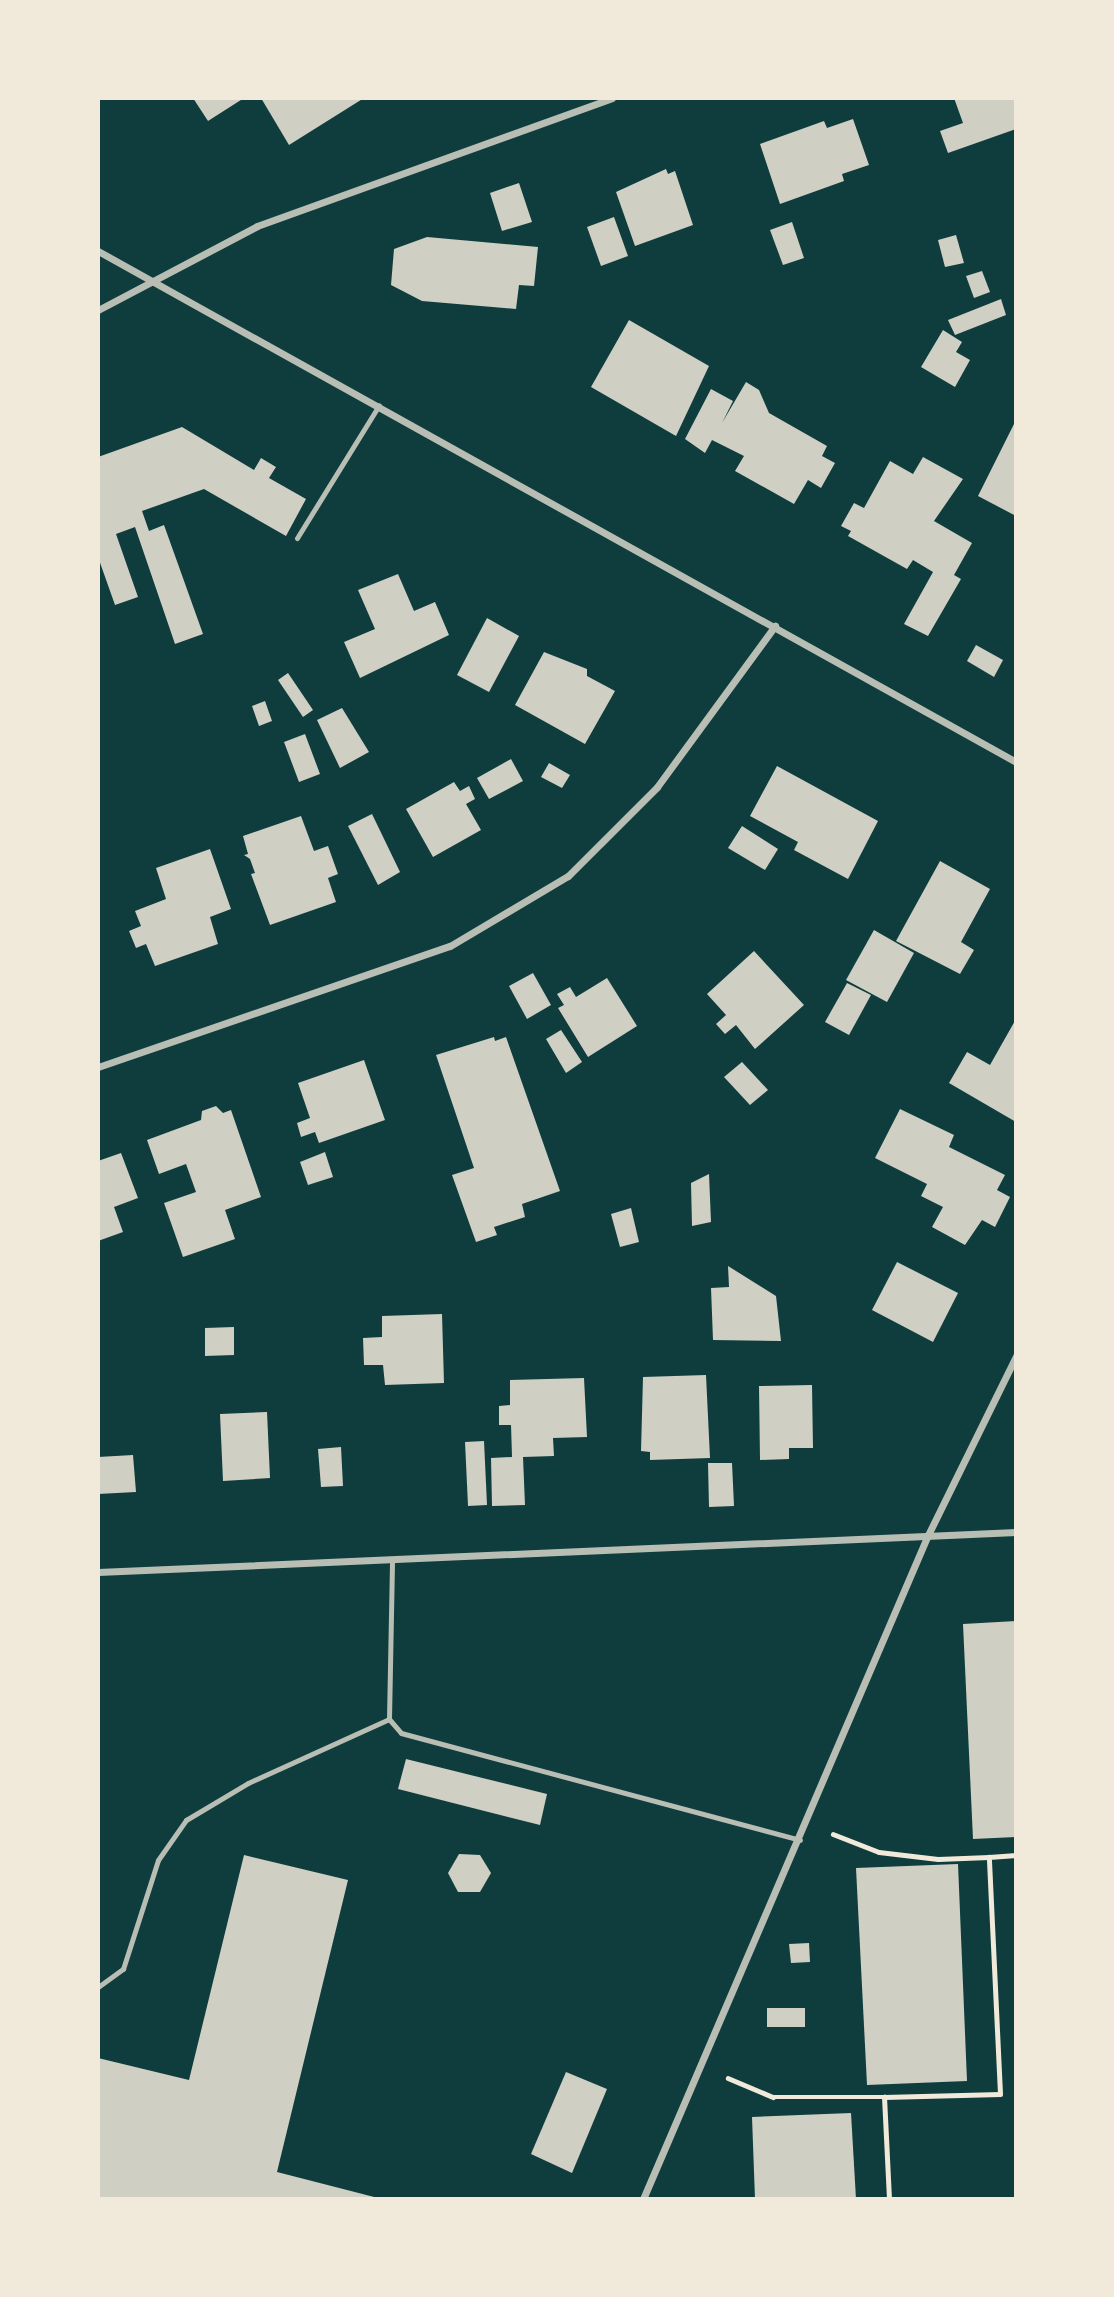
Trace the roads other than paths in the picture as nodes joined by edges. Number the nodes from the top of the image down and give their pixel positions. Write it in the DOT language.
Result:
graph roads {
  1 [pos="612,98"];
  2 [pos="98,251"];
  3 [pos="156,280"];
  4 [pos="98,310"];
  5 [pos="379,405"];
  6 [pos="297,538"];
  7 [pos="775,626"];
  8 [pos="1016,762"];
  9 [pos="98,1067"];
  10 [pos="1016,1356"];
  11 [pos="1016,1532"];
  12 [pos="927,1537"];
  13 [pos="391,1560"];
  14 [pos="98,1572"];
  15 [pos="389,1718"];
  16 [pos="800,1840"];
  17 [pos="98,1987"];
  18 [pos="643,2199"];
  1 -- 3 [label="street"];
  2 -- 3 [label="street"];
  3 -- 4 [label="street"];
  3 -- 5 [label="street"];
  5 -- 6 [label="lane"];
  5 -- 7 [label="street"];
  7 -- 8 [label="street"];
  7 -- 9 [label="street"];
  10 -- 12 [label="street"];
  11 -- 12 [label="street"];
  12 -- 13 [label="street"];
  12 -- 16 [label="street"];
  13 -- 14 [label="street"];
  13 -- 15 [label="lane"];
  15 -- 16 [label="lane"];
  15 -- 17 [label="lane"];
  16 -- 18 [label="street"];
}
